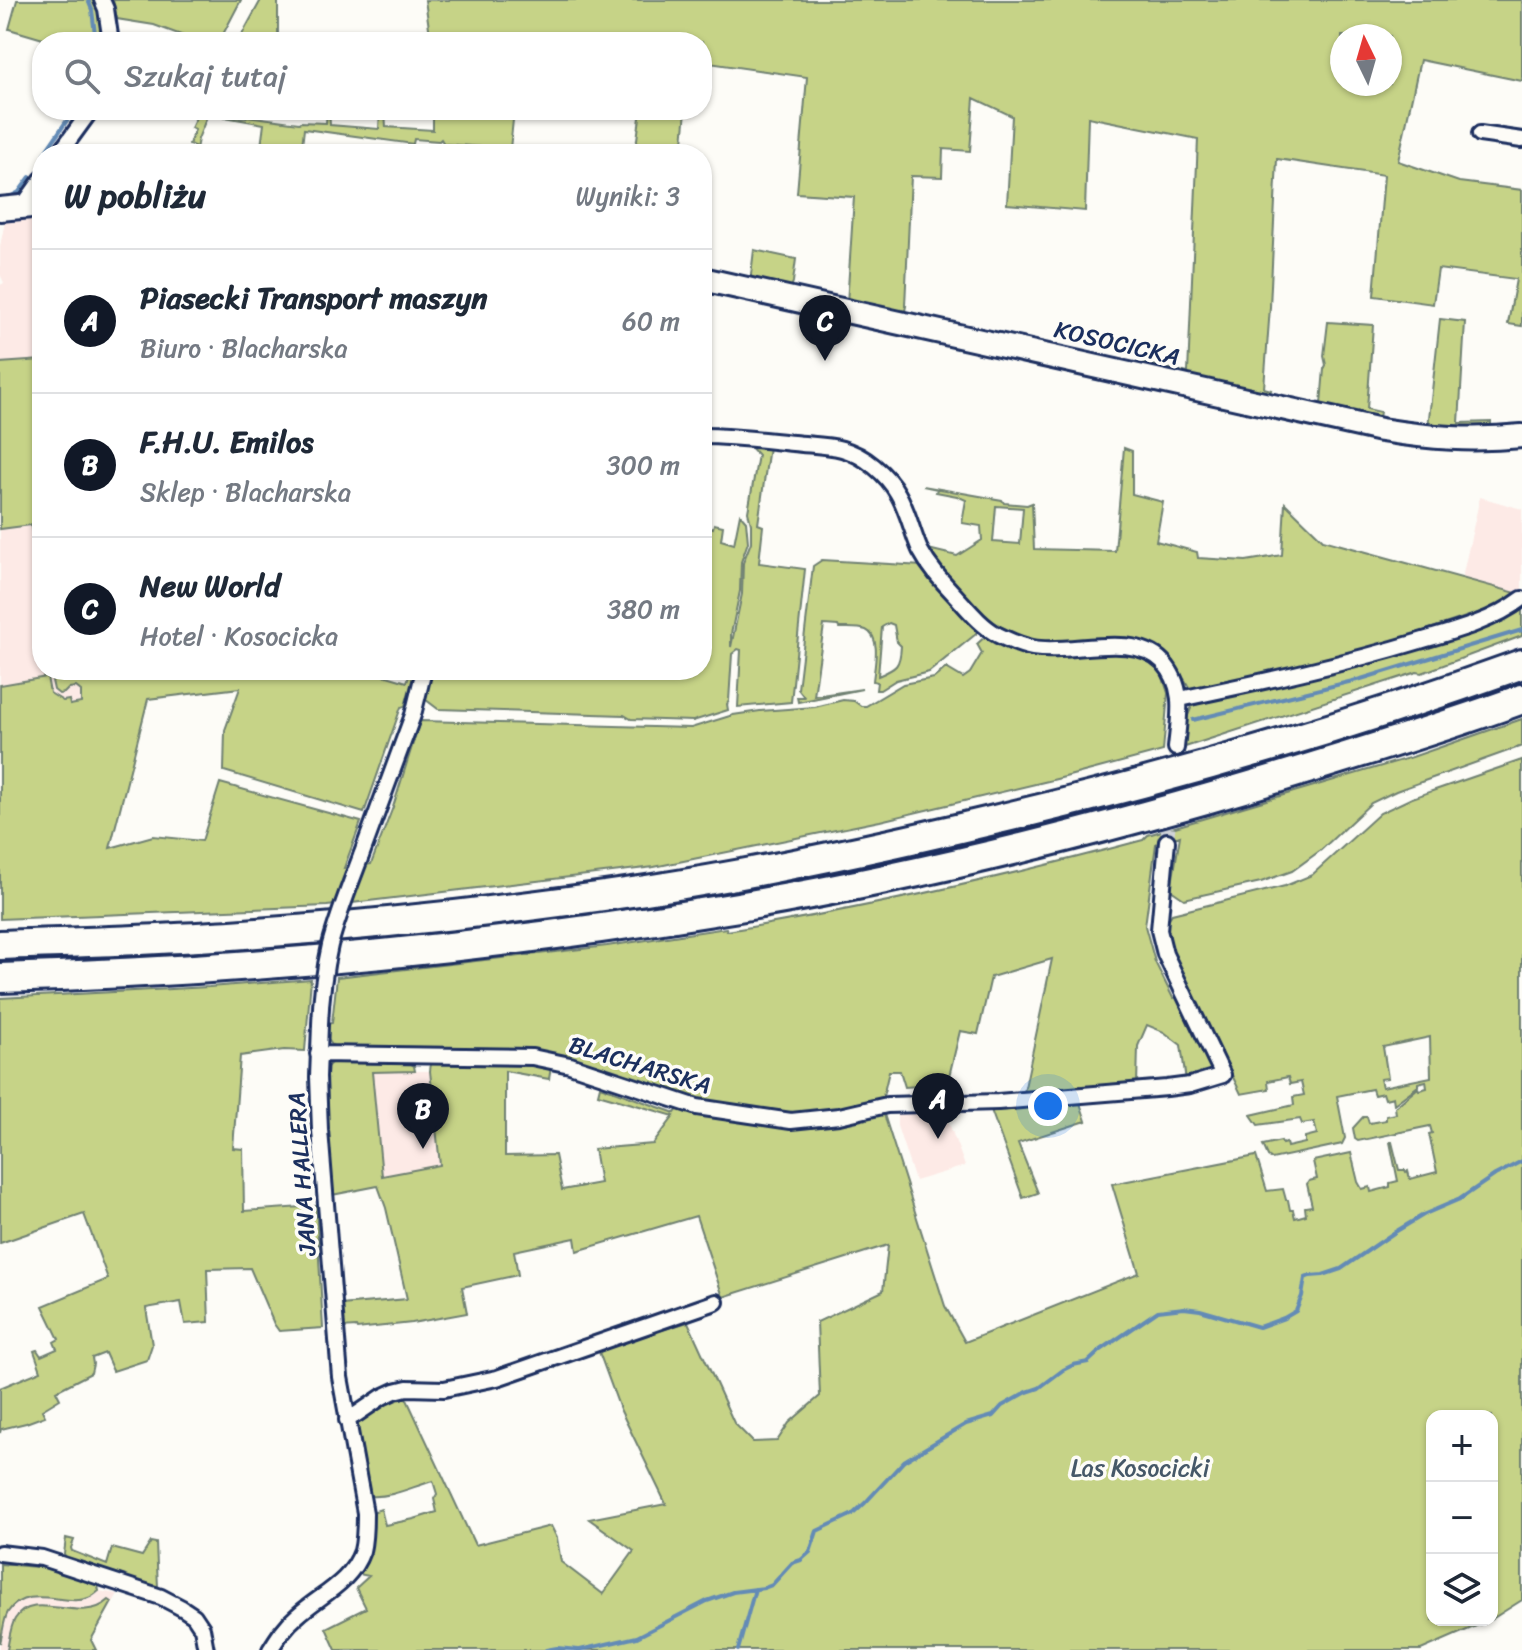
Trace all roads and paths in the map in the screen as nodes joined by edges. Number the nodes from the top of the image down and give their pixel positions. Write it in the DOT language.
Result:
graph roads {
  1 [pos="102,0"];
  2 [pos="109,32"];
  3 [pos="84,120"];
  4 [pos="1480,134"];
  5 [pos="1522,140"];
  6 [pos="66,144"];
  7 [pos="712,281"];
  8 [pos="1522,436"];
  9 [pos="712,437"];
  10 [pos="1522,599"];
  11 [pos="1522,664"];
  12 [pos="422,680"];
  13 [pos="1180,699"];
  14 [pos="1522,699"];
  15 [pos="1176,748"];
  16 [pos="1167,841"];
  17 [pos="0,945"];
  18 [pos="0,978"];
  19 [pos="318,1054"];
  20 [pos="716,1302"];
  21 [pos="347,1420"];
  22 [pos="0,1553"];
  23 [pos="206,1650"];
  24 [pos="270,1650"];
  1 -- 2 [label="street"];
  3 -- 6 [label="street"];
  4 -- 5 [label="street"];
  7 -- 8 [label="street, KOSOCICKA"];
  9 -- 13 [label="street"];
  10 -- 13 [label="street"];
  11 -- 17 [label="highway"];
  12 -- 19 [label="street, JANA HALLERA, bridge"];
  13 -- 15 [label="street"];
  14 -- 18 [label="highway"];
  16 -- 19 [label="street, BLACHARSKA"];
  19 -- 21 [label="street, JANA HALLERA"];
  20 -- 21 [label="street"];
  21 -- 24 [label="street, JANA HALLERA"];
  22 -- 23 [label="street"];
}
